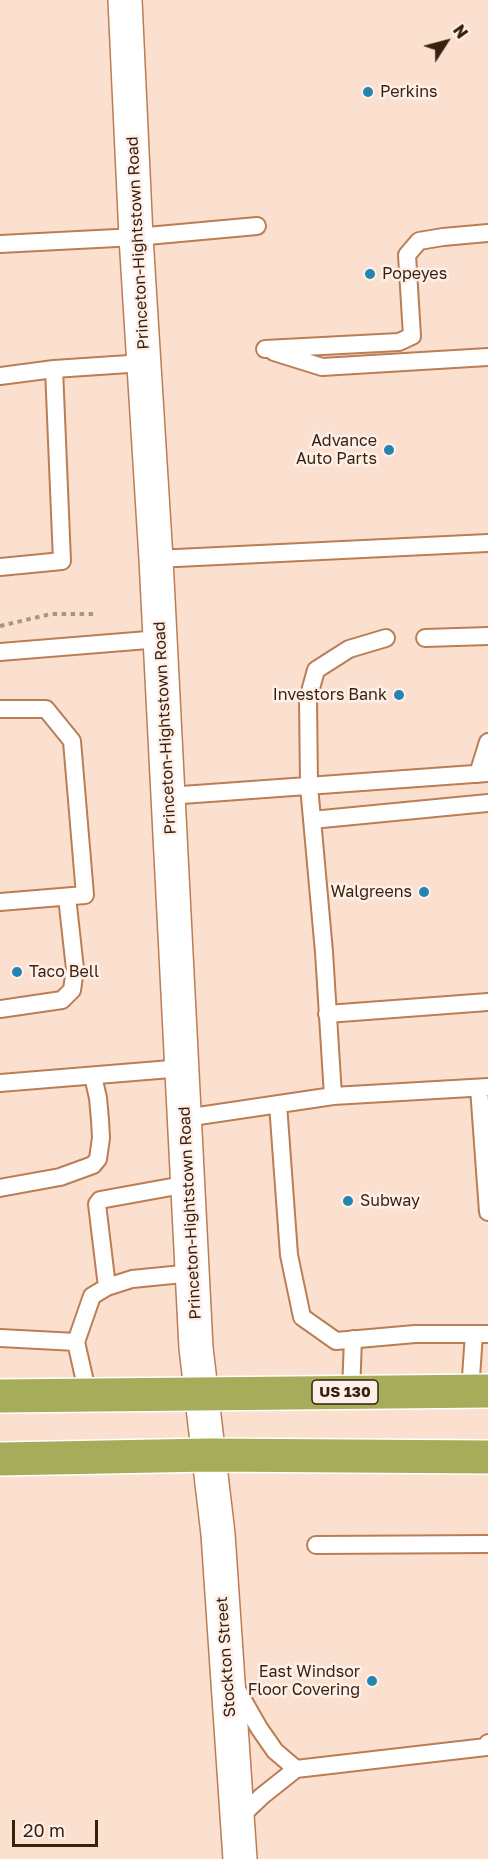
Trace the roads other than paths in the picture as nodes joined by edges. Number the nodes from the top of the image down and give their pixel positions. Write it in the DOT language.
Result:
graph roads {
  1 [pos="125,0"];
  2 [pos="256,226"];
  3 [pos="488,233"];
  4 [pos="136,237"];
  5 [pos="0,244"];
  6 [pos="488,357"];
  7 [pos="144,363"];
  8 [pos="54,369"];
  9 [pos="0,376"];
  10 [pos="488,543"];
  11 [pos="156,559"];
  12 [pos="0,567"];
  13 [pos="488,636"];
  14 [pos="386,638"];
  15 [pos="425,638"];
  16 [pos="160,639"];
  17 [pos="0,652"];
  18 [pos="0,709"];
  19 [pos="488,742"];
  20 [pos="483,773"];
  21 [pos="309,786"];
  22 [pos="168,796"];
  23 [pos="488,803"];
  24 [pos="312,820"];
  25 [pos="67,897"];
  26 [pos="0,902"];
  27 [pos="488,1002"];
  28 [pos="0,1009"];
  29 [pos="327,1014"];
  30 [pos="183,1068"];
  31 [pos="93,1076"];
  32 [pos="0,1083"];
  33 [pos="483,1087"];
  34 [pos="333,1096"];
  35 [pos="278,1104"];
  36 [pos="185,1118"];
  37 [pos="188,1184"];
  38 [pos="0,1188"];
  39 [pos="488,1212"];
  40 [pos="193,1273"];
  41 [pos="107,1287"];
  42 [pos="481,1334"];
  43 [pos="0,1338"];
  44 [pos="353,1339"];
  45 [pos="76,1342"];
  46 [pos="479,1391"];
  47 [pos="351,1392"];
  48 [pos="202,1393"];
  49 [pos="88,1395"];
  50 [pos="0,1396"];
  51 [pos="209,1455"];
  52 [pos="488,1458"];
  53 [pos="0,1459"];
  54 [pos="488,1544"];
  55 [pos="316,1545"];
  56 [pos="228,1674"];
  57 [pos="488,1743"];
  58 [pos="296,1769"];
  59 [pos="236,1820"];
  60 [pos="240,1859"];
  1 -- 4 [label="main road, Princeton-Hightstown Road"];
  2 -- 4 [label="lane"];
  3 -- 6 [label="lane"];
  4 -- 5 [label="lane"];
  4 -- 7 [label="main road, Princeton-Hightstown Road"];
  7 -- 8 [label="lane"];
  7 -- 11 [label="main road, Princeton-Hightstown Road"];
  8 -- 9 [label="lane"];
  8 -- 12 [label="lane"];
  10 -- 11 [label="lane"];
  11 -- 16 [label="main road, Princeton-Hightstown Road"];
  13 -- 15 [label="lane"];
  14 -- 21 [label="lane"];
  16 -- 17 [label="lane"];
  16 -- 22 [label="main road, Princeton-Hightstown Road"];
  18 -- 25 [label="lane"];
  19 -- 20 [label="lane"];
  20 -- 21 [label="lane"];
  21 -- 22 [label="lane"];
  21 -- 24 [label="lane"];
  22 -- 30 [label="main road, Princeton-Hightstown Road"];
  23 -- 24 [label="lane"];
  24 -- 29 [label="lane"];
  25 -- 26 [label="lane"];
  25 -- 28 [label="lane"];
  27 -- 29 [label="lane"];
  29 -- 34 [label="lane"];
  30 -- 31 [label="lane"];
  30 -- 36 [label="main road, Princeton-Hightstown Road"];
  31 -- 32 [label="lane"];
  31 -- 38 [label="lane"];
  33 -- 34 [label="lane"];
  33 -- 39 [label="lane"];
  34 -- 35 [label="lane"];
  35 -- 36 [label="lane"];
  35 -- 44 [label="lane"];
  36 -- 37 [label="main road, Princeton-Hightstown Road"];
  37 -- 40 [label="main road, Princeton-Hightstown Road"];
  37 -- 41 [label="lane"];
  40 -- 41 [label="lane"];
  40 -- 48 [label="main road, Princeton-Hightstown Road"];
  41 -- 45 [label="lane"];
  42 -- 44 [label="lane"];
  42 -- 46 [label="lane"];
  43 -- 45 [label="lane"];
  44 -- 47 [label="lane"];
  45 -- 49 [label="lane"];
  46 -- 47 [label="highway, US 130"];
  47 -- 48 [label="highway, US 130"];
  48 -- 49 [label="highway, US 130"];
  48 -- 51 [label="main road, Princeton-Hightstown Road"];
  49 -- 50 [label="highway, US 130"];
  51 -- 52 [label="highway"];
  51 -- 53 [label="highway"];
  51 -- 56 [label="main road, Stockton Street"];
  54 -- 55 [label="lane"];
  56 -- 58 [label="lane"];
  56 -- 59 [label="main road, Stockton Street"];
  57 -- 58 [label="lane"];
  58 -- 59 [label="lane"];
  59 -- 60 [label="main road, Stockton Street"];
}
